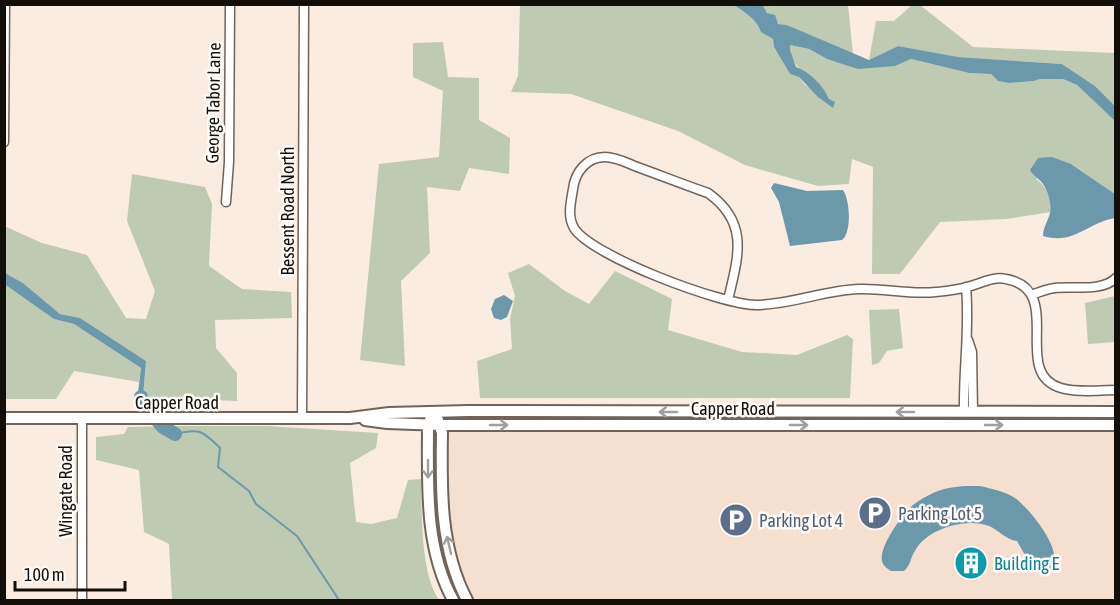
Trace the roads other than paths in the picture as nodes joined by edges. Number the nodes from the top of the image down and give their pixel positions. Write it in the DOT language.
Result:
graph roads {
  1 [pos="5,4"];
  2 [pos="230,4"];
  3 [pos="304,4"];
  4 [pos="5,116"];
  5 [pos="4,142"];
  6 [pos="226,202"];
  7 [pos="1116,278"];
  8 [pos="966,287"];
  9 [pos="1032,295"];
  10 [pos="728,300"];
  11 [pos="1116,390"];
  12 [pos="433,412"];
  13 [pos="968,412"];
  14 [pos="1116,412"];
  15 [pos="4,418"];
  16 [pos="82,418"];
  17 [pos="302,418"];
  18 [pos="350,418"];
  19 [pos="428,424"];
  20 [pos="441,425"];
  21 [pos="1116,425"];
  22 [pos="457,576"];
  23 [pos="444,579"];
  24 [pos="82,600"];
  25 [pos="453,600"];
  26 [pos="467,600"];
  1 -- 4 [label="street"];
  2 -- 6 [label="street, George Tabor Lane"];
  3 -- 17 [label="street, Bessent Road North"];
  4 -- 5 [label="street"];
  7 -- 9 [label="street"];
  8 -- 9 [label="street"];
  8 -- 10 [label="street"];
  8 -- 13 [label="street"];
  9 -- 11 [label="street"];
  10 -- 10 [label="street"];
  13 -- 12 [label="street, Capper Road, one-way"];
  12 -- 18 [label="street, Capper Road"];
  12 -- 19 [label="street"];
  12 -- 20 [label="street"];
  13 -- 14 [label="street, Capper Road"];
  15 -- 16 [label="street, Capper Road"];
  16 -- 17 [label="street, Capper Road"];
  16 -- 24 [label="street, Wingate Road"];
  17 -- 18 [label="street, Capper Road"];
  18 -- 19 [label="street, Capper Road"];
  19 -- 20 [label="street, Capper Road"];
  19 -- 23 [label="street, one-way"];
  20 -- 21 [label="street, Capper Road, one-way"];
  22 -- 20 [label="street, one-way"];
  22 -- 23 [label="street"];
  22 -- 26 [label="street"];
  23 -- 25 [label="street"];
}
